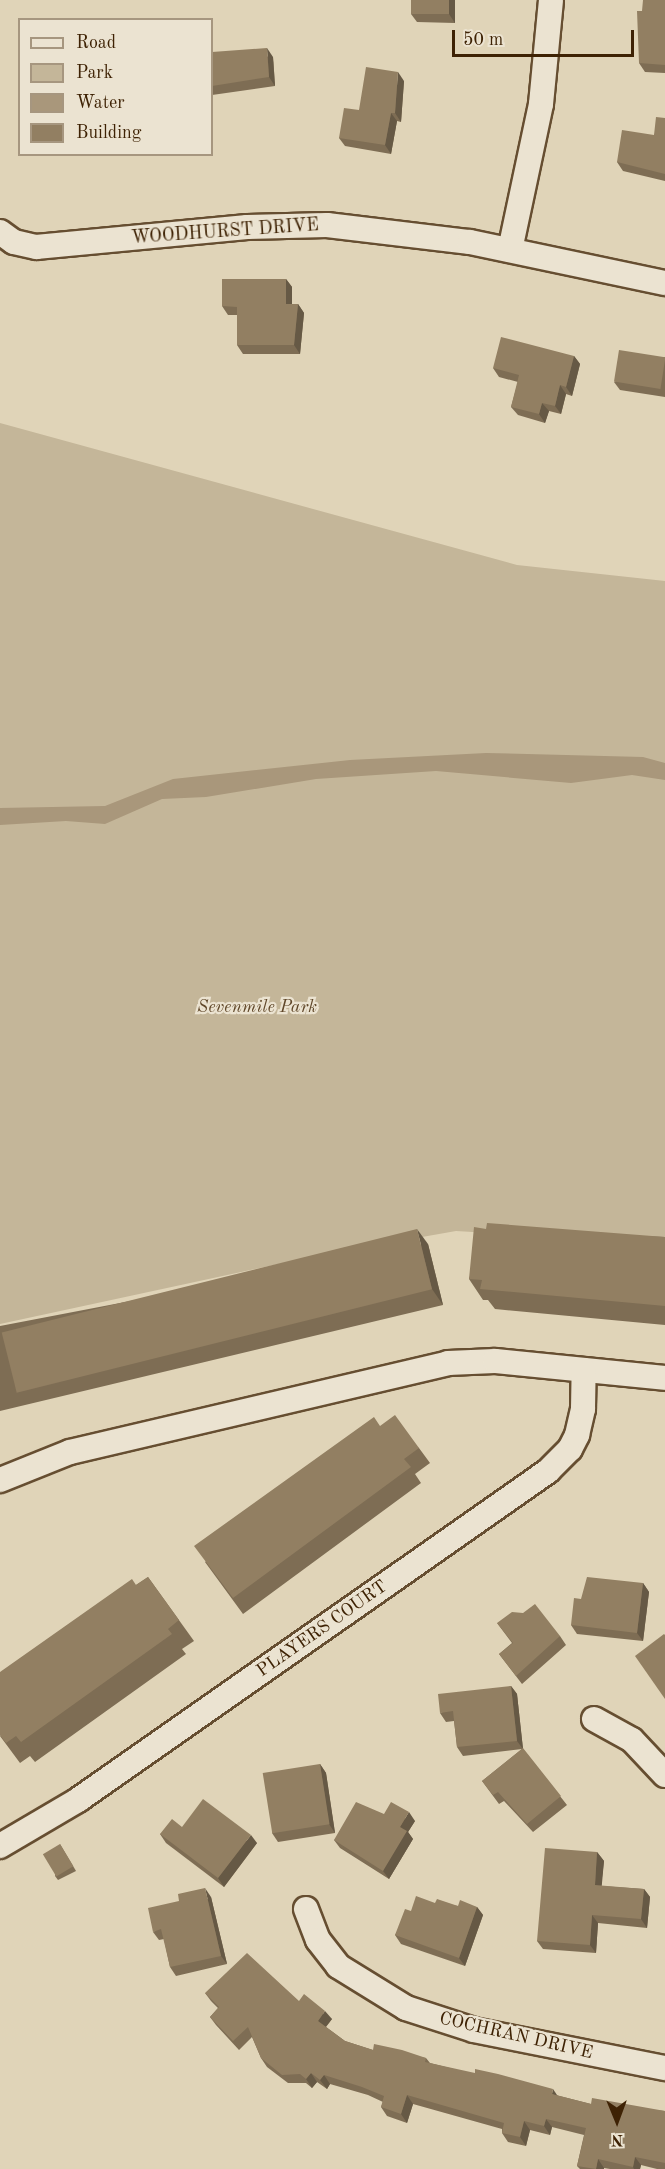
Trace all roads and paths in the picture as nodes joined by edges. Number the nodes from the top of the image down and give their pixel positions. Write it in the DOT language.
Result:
graph roads {
  1 [pos="550,0"];
  2 [pos="0,232"];
  3 [pos="510,250"];
  4 [pos="665,283"];
  5 [pos="584,1370"];
  6 [pos="665,1378"];
  7 [pos="0,1480"];
  8 [pos="594,1719"];
  9 [pos="665,1774"];
  10 [pos="0,1846"];
  11 [pos="306,1909"];
  12 [pos="665,2068"];
  1 -- 3 [label="street"];
  2 -- 3 [label="street, WOODHURST DRIVE"];
  3 -- 4 [label="street, WOODHURST DRIVE"];
  5 -- 6 [label="street"];
  5 -- 7 [label="street"];
  5 -- 10 [label="street, PLAYERS COURT"];
  8 -- 9 [label="street"];
  11 -- 12 [label="street, COCHRAN DRIVE"];
}
